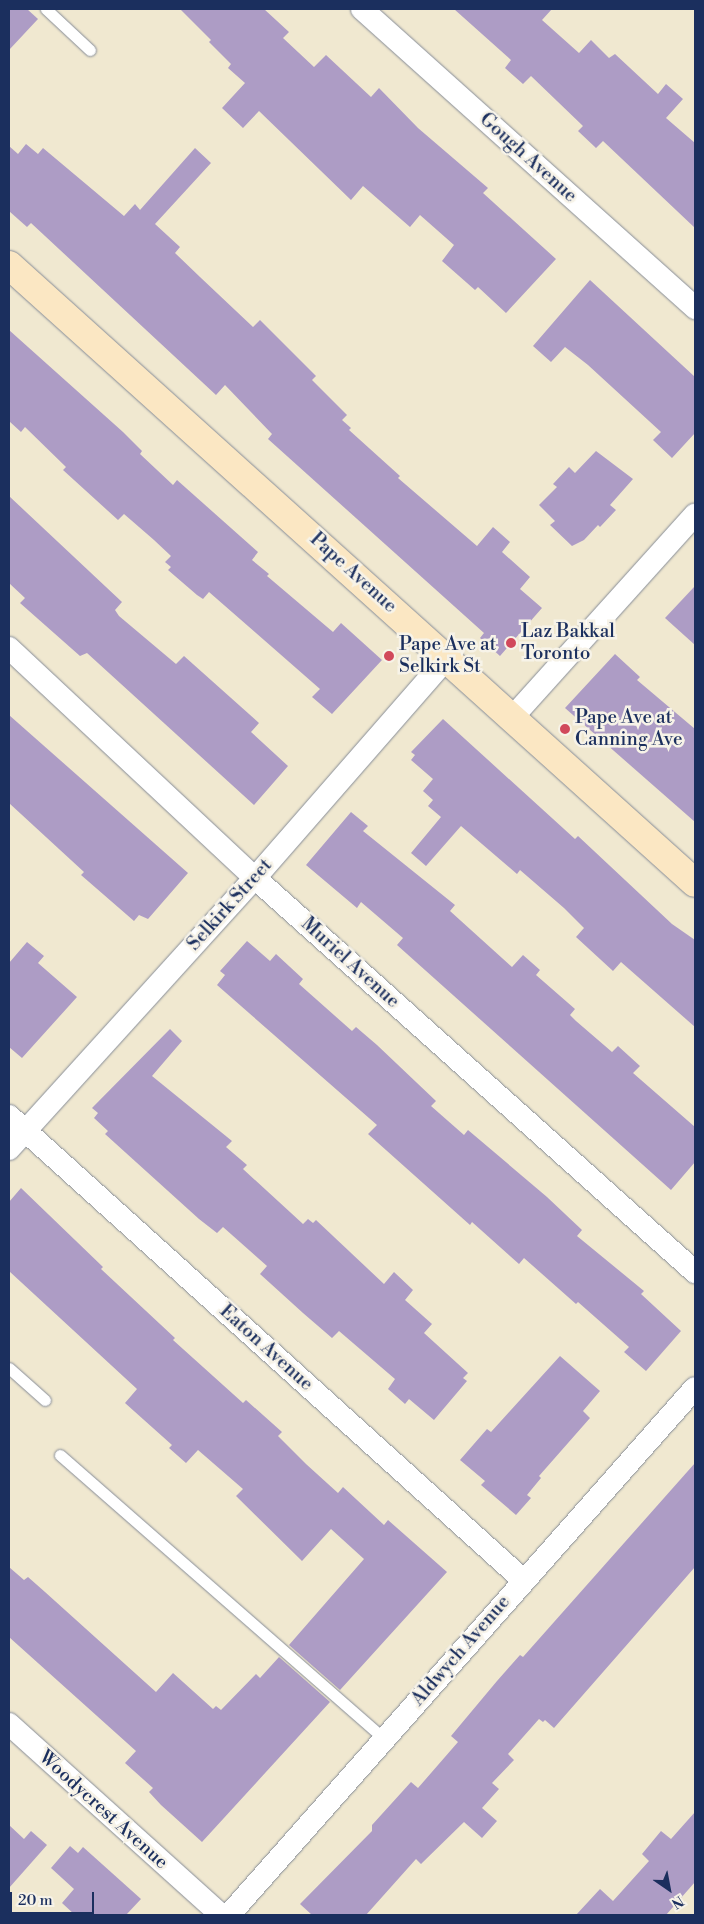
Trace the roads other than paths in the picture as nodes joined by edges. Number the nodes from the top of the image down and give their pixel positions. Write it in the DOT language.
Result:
graph roads {
  1 [pos="46,9"];
  2 [pos="372,12"];
  3 [pos="90,50"];
  4 [pos="9,265"];
  5 [pos="695,308"];
  6 [pos="695,515"];
  7 [pos="9,648"];
  8 [pos="446,658"];
  9 [pos="510,719"];
  10 [pos="255,878"];
  11 [pos="695,883"];
  12 [pos="9,1116"];
  13 [pos="26,1131"];
  14 [pos="9,1149"];
  15 [pos="695,1272"];
  16 [pos="9,1368"];
  17 [pos="695,1388"];
  18 [pos="45,1400"];
  19 [pos="60,1455"];
  20 [pos="523,1580"];
  21 [pos="9,1724"];
  22 [pos="385,1740"];
  23 [pos="221,1915"];
  24 [pos="229,1915"];
  1 -- 3 [label="lane"];
  2 -- 5 [label="street, Gough Avenue"];
  4 -- 8 [label="main road, Pape Avenue"];
  6 -- 9 [label="street"];
  7 -- 10 [label="street, Muriel Avenue"];
  8 -- 9 [label="main road, Pape Avenue"];
  8 -- 10 [label="street, Selkirk Street"];
  9 -- 11 [label="main road, Pape Avenue"];
  10 -- 13 [label="street, Selkirk Street"];
  10 -- 15 [label="street, Muriel Avenue"];
  12 -- 13 [label="street, Eaton Avenue"];
  13 -- 14 [label="street, Selkirk Street"];
  13 -- 20 [label="street, Eaton Avenue"];
  16 -- 18 [label="lane"];
  17 -- 20 [label="street, Aldwych Avenue"];
  19 -- 22 [label="lane"];
  20 -- 22 [label="street, Aldwych Avenue"];
  21 -- 23 [label="street, Woodycrest Avenue"];
  22 -- 24 [label="street, Aldwych Avenue"];
}
